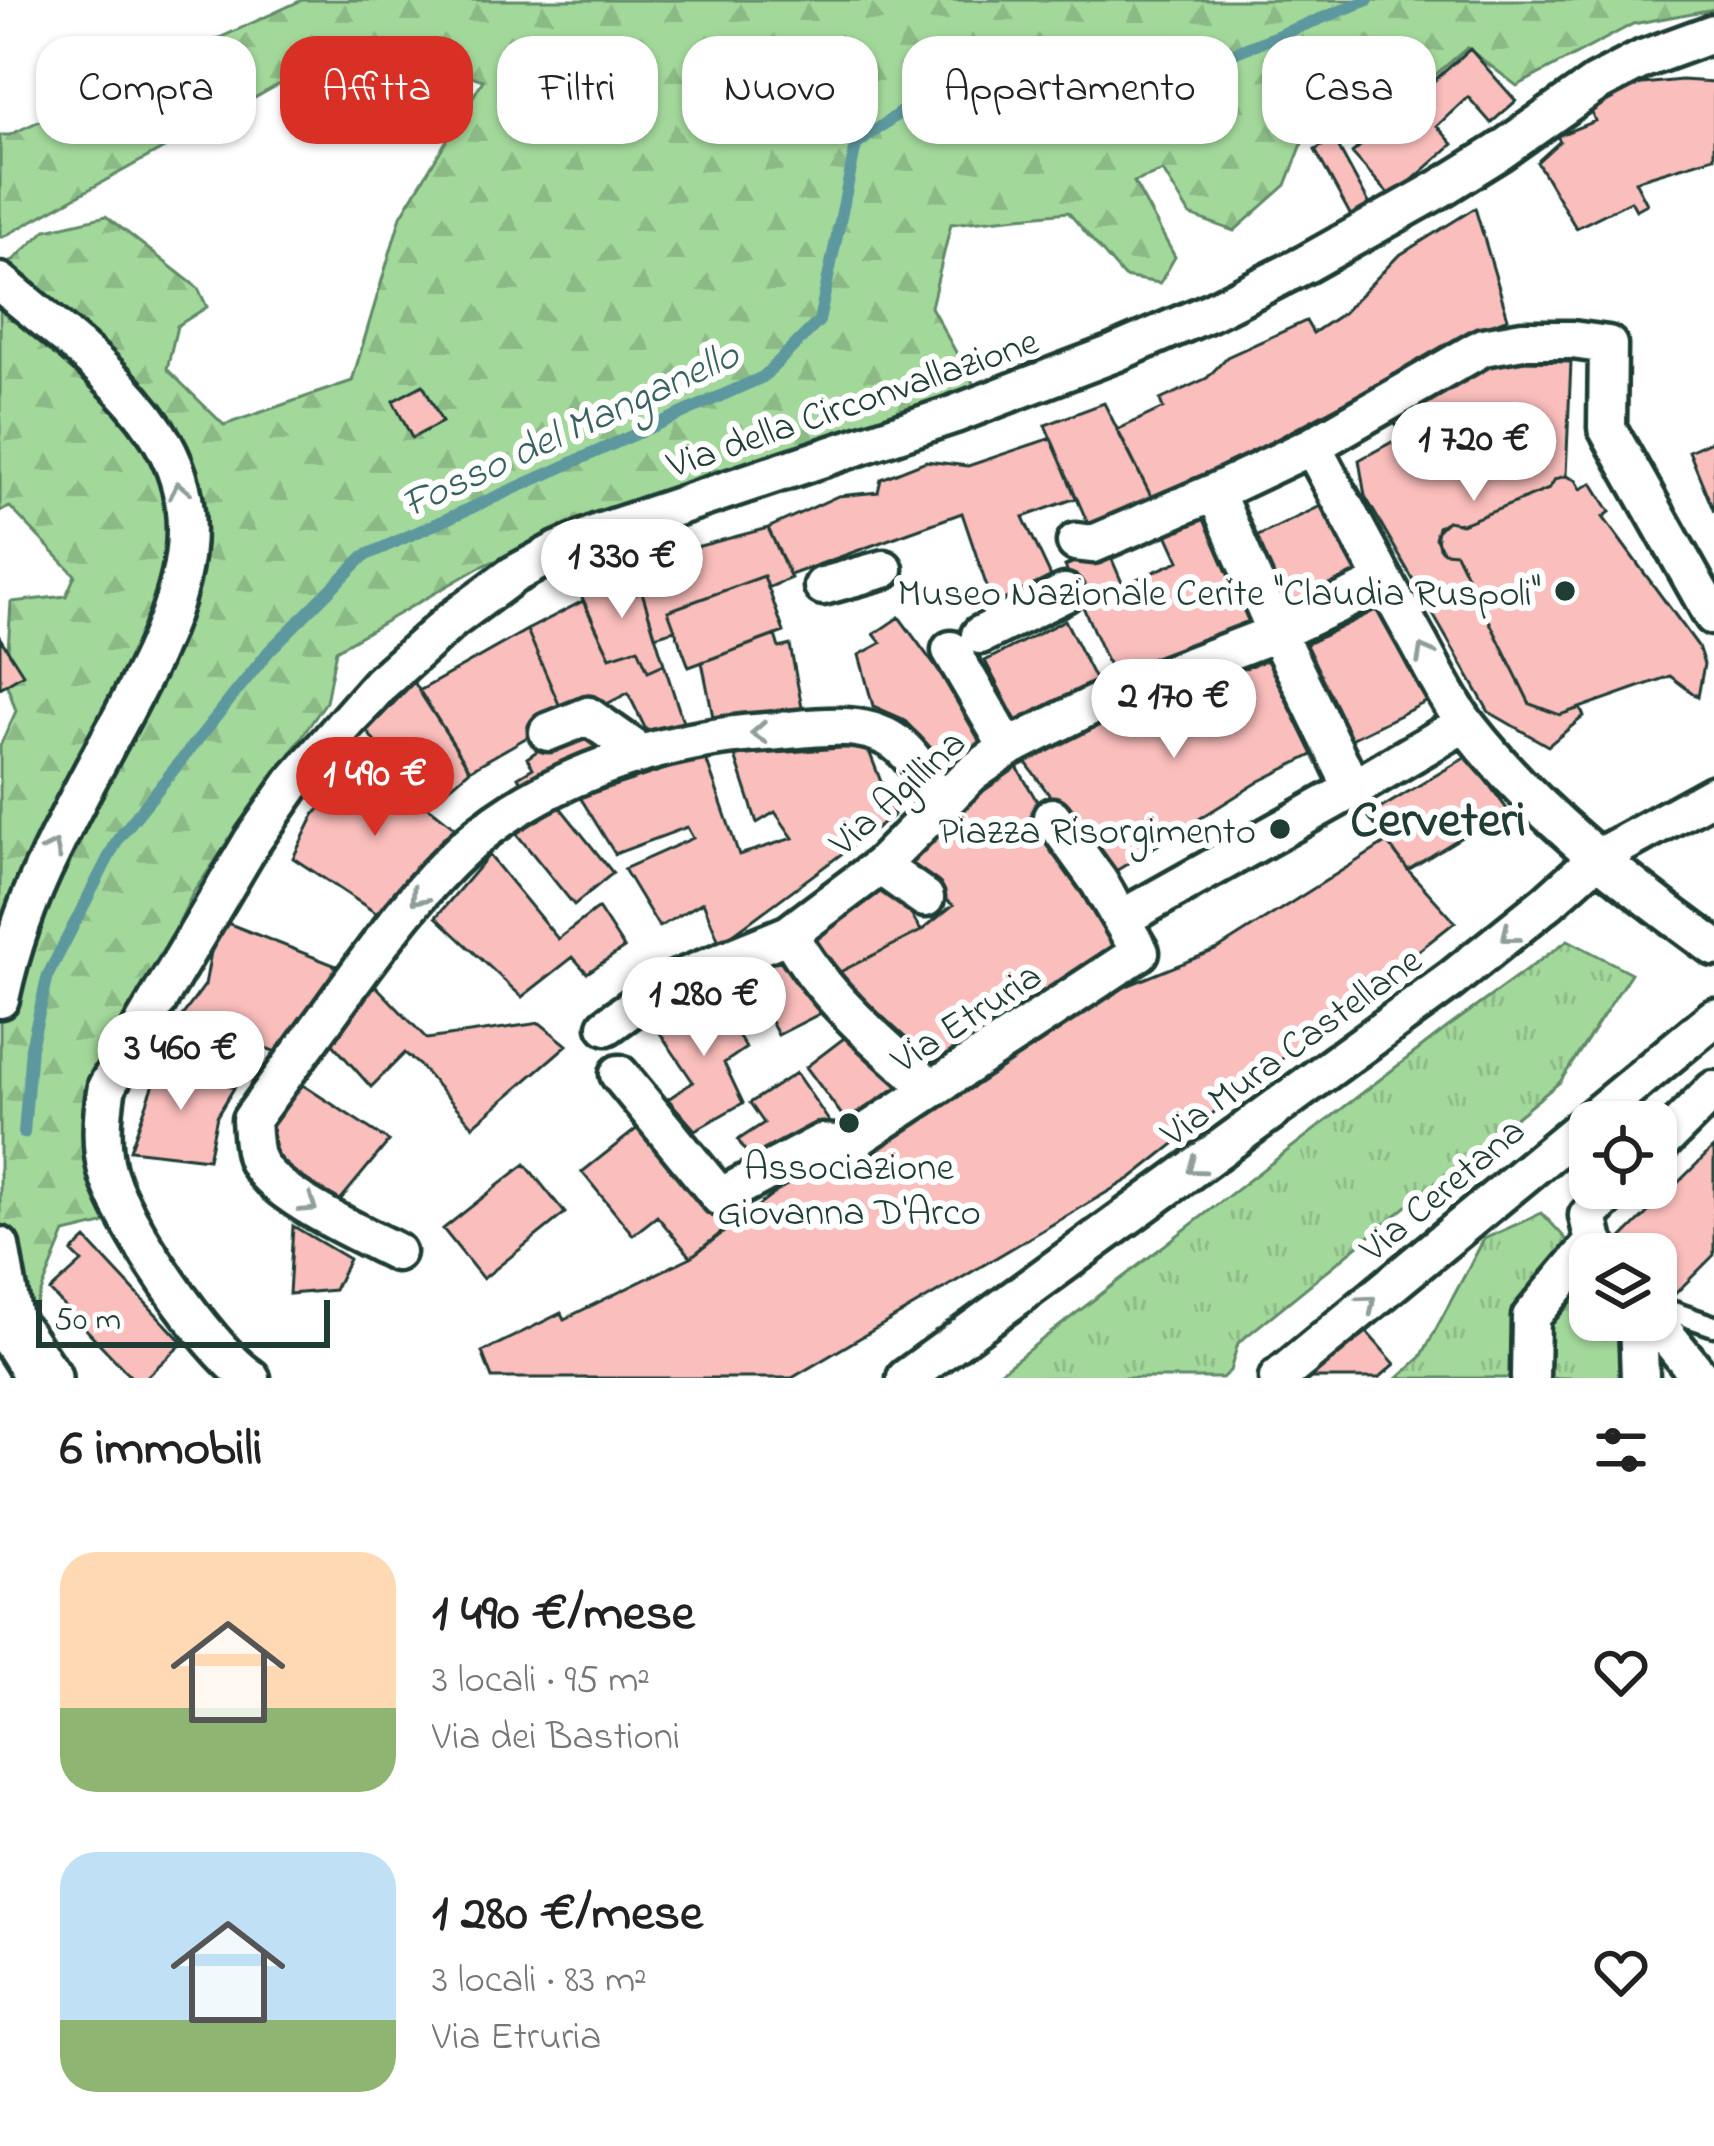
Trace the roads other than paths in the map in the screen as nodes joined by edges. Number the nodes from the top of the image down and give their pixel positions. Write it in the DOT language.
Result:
graph roads {
  1 [pos="1714,33"];
  2 [pos="0,282"];
  3 [pos="1312,446"];
  4 [pos="1215,493"];
  5 [pos="884,569"];
  6 [pos="1384,582"];
  7 [pos="823,586"];
  8 [pos="1713,616"];
  9 [pos="1276,633"];
  10 [pos="1465,723"];
  11 [pos="548,732"];
  12 [pos="1008,748"];
  13 [pos="642,754"];
  14 [pos="1353,789"];
  15 [pos="1714,794"];
  16 [pos="942,806"];
  17 [pos="1052,817"];
  18 [pos="1597,858"];
  19 [pos="880,866"];
  20 [pos="925,898"];
  21 [pos="1121,919"];
  22 [pos="788,934"];
  23 [pos="1714,947"];
  24 [pos="0,999"];
  25 [pos="1714,1018"];
  26 [pos="608,1026"];
  27 [pos="619,1075"];
  28 [pos="931,1088"];
  29 [pos="1714,1090"];
  30 [pos="1677,1127"];
  31 [pos="0,1246"];
  32 [pos="397,1252"];
  33 [pos="1569,1278"];
  34 [pos="1677,1313"];
  35 [pos="7,1325"];
  36 [pos="1714,1326"];
  37 [pos="1639,1341"];
  38 [pos="1671,1341"];
  39 [pos="45,1378"];
  40 [pos="251,1378"];
  41 [pos="906,1378"];
  42 [pos="1278,1378"];
  43 [pos="1530,1378"];
  44 [pos="1640,1378"];
  45 [pos="1702,1378"];
  1 -- 40 [label="street, Via della Circonvallazione"];
  24 -- 2 [label="street, one-way"];
  3 -- 4 [label="street"];
  3 -- 6 [label="street"];
  3 -- 8 [label="street"];
  4 -- 9 [label="street"];
  4 -- 12 [label="street"];
  5 -- 7 [label="street"];
  6 -- 9 [label="street, Via Agillina"];
  10 -- 6 [label="street, one-way"];
  9 -- 12 [label="street, Via Agillina"];
  9 -- 14 [label="street"];
  10 -- 14 [label="street"];
  10 -- 18 [label="street"];
  11 -- 13 [label="street"];
  12 -- 16 [label="street, Via Agillina"];
  16 -- 13 [label="street, one-way"];
  13 -- 32 [label="street, one-way"];
  14 -- 21 [label="street"];
  15 -- 18 [label="street, Via Mura Castellane"];
  16 -- 19 [label="street, Via Agillina"];
  17 -- 21 [label="street"];
  18 -- 23 [label="street"];
  18 -- 41 [label="street, Via Mura Castellane, one-way"];
  19 -- 20 [label="street"];
  19 -- 22 [label="street, Via Agillina"];
  21 -- 28 [label="street, Via Etruria"];
  22 -- 26 [label="street, Via Agillina"];
  22 -- 28 [label="street"];
  42 -- 25 [label="street, Via Ceretana, one-way"];
  27 -- 28 [label="street, Via Etruria"];
  29 -- 30 [label="street"];
  31 -- 35 [label="street"];
  33 -- 43 [label="street"];
  34 -- 36 [label="lane"];
  35 -- 39 [label="street"];
  37 -- 44 [label="street"];
  38 -- 45 [label="street"];
}
